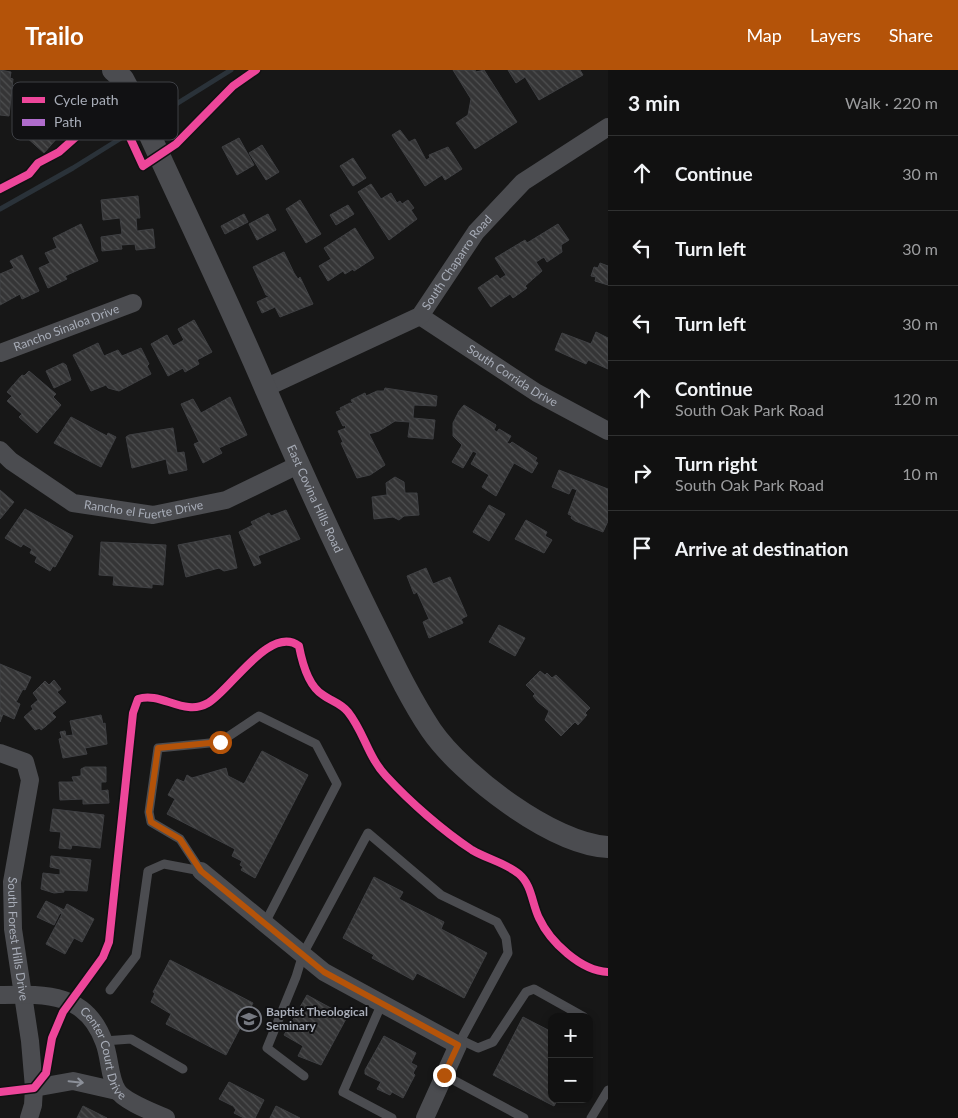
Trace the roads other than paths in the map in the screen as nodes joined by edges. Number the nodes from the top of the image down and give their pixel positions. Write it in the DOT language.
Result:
graph roads {
  1 [pos="113,70"];
  2 [pos="124,82"];
  3 [pos="608,126"];
  4 [pos="152,140"];
  5 [pos="134,303"];
  6 [pos="420,316"];
  7 [pos="0,353"];
  8 [pos="266,388"];
  9 [pos="608,432"];
  10 [pos="0,450"];
  11 [pos="298,465"];
  12 [pos="0,753"];
  13 [pos="608,847"];
  14 [pos="201,871"];
  15 [pos="265,923"];
  16 [pos="303,954"];
  17 [pos="110,990"];
  18 [pos="0,994"];
  19 [pos="21,994"];
  20 [pos="382,1004"];
  21 [pos="577,1013"];
  22 [pos="104,1041"];
  23 [pos="459,1042"];
  24 [pos="183,1069"];
  25 [pos="444,1075"];
  26 [pos="304,1076"];
  27 [pos="34,1088"];
  28 [pos="608,1090"];
  29 [pos="117,1091"];
  30 [pos="159,1117"];
  31 [pos="29,1118"];
  32 [pos="392,1118"];
  33 [pos="425,1118"];
  34 [pos="524,1118"];
  35 [pos="591,1118"];
  1 -- 2 [label="street, East Covina Hills Road"];
  3 -- 6 [label="street, South Chaparro Road"];
  4 -- 8 [label="street, East Covina Hills Road"];
  5 -- 7 [label="street, Rancho Sinaloa Drive"];
  6 -- 8 [label="street, South Chaparro Road"];
  6 -- 9 [label="street, South Corrida Drive"];
  8 -- 11 [label="street, East Covina Hills Road"];
  10 -- 11 [label="street, Rancho el Fuerte Drive"];
  11 -- 13 [label="street, East Covina Hills Road"];
  12 -- 19 [label="street, South Forest Hills Drive"];
  14 -- 15 [label="street"];
  14 -- 15 [label="lane"];
  14 -- 17 [label="lane"];
  15 -- 16 [label="street"];
  16 -- 20 [label="street"];
  16 -- 23 [label="lane"];
  16 -- 26 [label="lane"];
  18 -- 19 [label="street, Center Court Drive"];
  19 -- 22 [label="street, Center Court Drive"];
  19 -- 27 [label="street, South Forest Hills Drive"];
  20 -- 23 [label="street"];
  20 -- 32 [label="lane"];
  21 -- 23 [label="lane"];
  22 -- 24 [label="lane"];
  22 -- 29 [label="street, Center Court Drive"];
  23 -- 25 [label="street"];
  25 -- 33 [label="street"];
  25 -- 34 [label="lane"];
  27 -- 29 [label="street, one-way"];
  27 -- 31 [label="street, South Forest Hills Drive"];
  28 -- 35 [label="lane"];
  29 -- 30 [label="street, Center Court Drive"];
}
